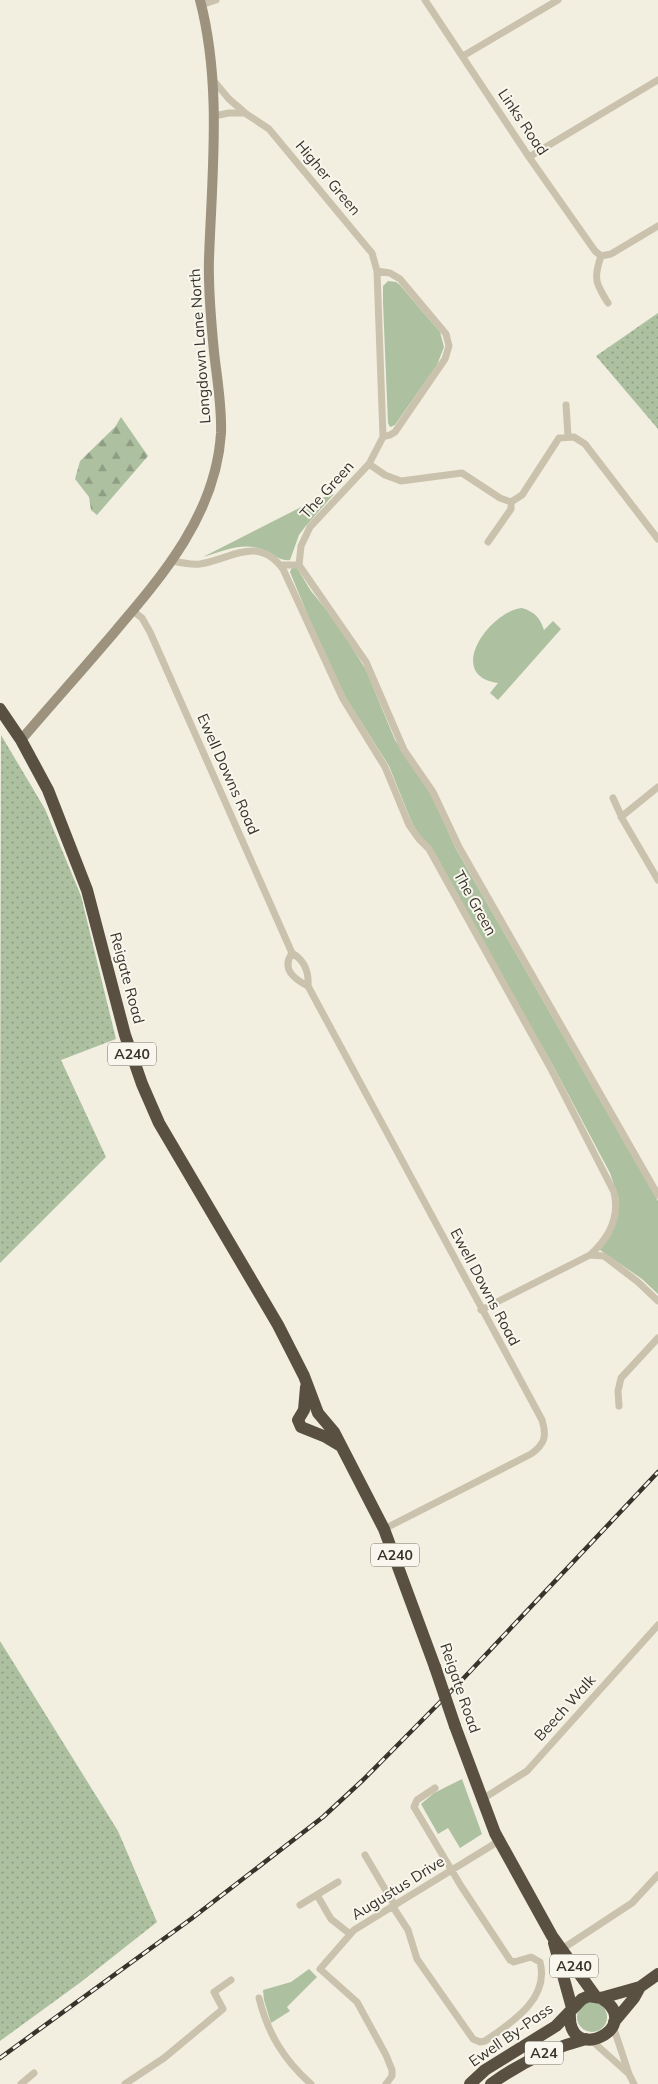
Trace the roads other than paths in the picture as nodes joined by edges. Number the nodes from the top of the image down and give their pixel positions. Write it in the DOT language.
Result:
graph roads {
  1 [pos="216,0"];
  2 [pos="425,0"];
  3 [pos="558,0"];
  4 [pos="200,2"];
  5 [pos="463,56"];
  6 [pos="213,80"];
  7 [pos="658,80"];
  8 [pos="244,113"];
  9 [pos="214,116"];
  10 [pos="529,157"];
  11 [pos="658,226"];
  12 [pos="601,256"];
  13 [pos="378,271"];
  14 [pos="608,304"];
  15 [pos="566,405"];
  16 [pos="568,436"];
  17 [pos="383,437"];
  18 [pos="369,464"];
  19 [pos="511,502"];
  20 [pos="658,539"];
  21 [pos="488,542"];
  22 [pos="173,561"];
  23 [pos="280,565"];
  24 [pos="298,565"];
  25 [pos="133,611"];
  26 [pos="0,709"];
  27 [pos="21,740"];
  28 [pos="658,787"];
  29 [pos="613,798"];
  30 [pos="621,817"];
  31 [pos="658,880"];
  32 [pos="292,954"];
  33 [pos="308,986"];
  34 [pos="658,1194"];
  35 [pos="590,1255"];
  36 [pos="658,1301"];
  37 [pos="481,1310"];
  38 [pos="658,1338"];
  39 [pos="306,1382"];
  40 [pos="619,1406"];
  41 [pos="304,1410"];
  42 [pos="319,1415"];
  43 [pos="311,1431"];
  44 [pos="343,1448"];
  45 [pos="384,1529"];
  46 [pos="658,1625"];
  47 [pos="436,1788"];
  48 [pos="484,1798"];
  49 [pos="499,1840"];
  50 [pos="365,1855"];
  51 [pos="452,1870"];
  52 [pos="658,1875"];
  53 [pos="338,1882"];
  54 [pos="317,1895"];
  55 [pos="300,1905"];
  56 [pos="394,1906"];
  57 [pos="350,1934"];
  58 [pos="552,1936"];
  59 [pos="562,1948"];
  60 [pos="658,1974"];
  61 [pos="231,1980"];
  62 [pos="640,1987"];
  63 [pos="599,1997"];
  64 [pos="259,1998"];
  65 [pos="571,2010"];
  66 [pos="614,2024"];
  67 [pos="588,2040"];
  68 [pos="34,2072"];
  69 [pos="629,2074"];
  70 [pos="22,2084"];
  71 [pos="125,2084"];
  72 [pos="311,2084"];
  73 [pos="386,2084"];
  74 [pos="470,2084"];
  75 [pos="491,2084"];
  76 [pos="634,2084"];
  1 -- 4 [label="street, Longdown Lane North"];
  2 -- 5 [label="street, Links Road"];
  3 -- 5 [label="street"];
  4 -- 6 [label="street, Longdown Lane North"];
  5 -- 10 [label="street, Links Road"];
  6 -- 8 [label="street, Higher Green"];
  6 -- 9 [label="street, Longdown Lane North"];
  7 -- 10 [label="street"];
  8 -- 9 [label="street"];
  8 -- 13 [label="street, Higher Green"];
  9 -- 22 [label="street, Longdown Lane North"];
  10 -- 12 [label="street, Links Road"];
  11 -- 12 [label="street"];
  12 -- 14 [label="street"];
  13 -- 17 [label="street, Higher Green"];
  13 -- 17 [label="street, Higher Green"];
  15 -- 16 [label="street"];
  16 -- 19 [label="street"];
  16 -- 20 [label="street"];
  17 -- 18 [label="street, Higher Green"];
  18 -- 19 [label="street"];
  18 -- 24 [label="street, The Green"];
  19 -- 21 [label="street"];
  22 -- 23 [label="street"];
  22 -- 25 [label="street, Longdown Lane North"];
  23 -- 24 [label="street"];
  23 -- 35 [label="street, The Green"];
  24 -- 34 [label="street, The Green"];
  25 -- 27 [label="street, Longdown Lane North"];
  25 -- 32 [label="street, Ewell Downs Road"];
  26 -- 27 [label="highway, Reigate Road / A240"];
  27 -- 39 [label="highway, Reigate Road / A240"];
  28 -- 30 [label="street"];
  29 -- 30 [label="street"];
  30 -- 31 [label="street"];
  32 -- 33 [label="street, Ewell Downs Road"];
  32 -- 33 [label="street, Ewell Downs Road"];
  33 -- 37 [label="street, Ewell Downs Road"];
  35 -- 36 [label="street"];
  35 -- 37 [label="street, The Green"];
  37 -- 45 [label="street, Ewell Downs Road"];
  38 -- 40 [label="street"];
  39 -- 41 [label="highway"];
  39 -- 42 [label="highway, Reigate Road / A240"];
  41 -- 42 [label="highway"];
  41 -- 43 [label="highway"];
  42 -- 43 [label="highway"];
  42 -- 44 [label="highway, Reigate Road / A240"];
  43 -- 44 [label="highway"];
  44 -- 45 [label="highway, Reigate Road / A240"];
  45 -- 48 [label="highway, Reigate Road / A240, bridge"];
  46 -- 48 [label="street, Beech Walk"];
  47 -- 51 [label="street"];
  48 -- 49 [label="highway, Reigate Road / A240"];
  49 -- 51 [label="street, Augustus Drive"];
  49 -- 58 [label="highway, Reigate Road / A240"];
  50 -- 56 [label="street"];
  51 -- 56 [label="street, Augustus Drive"];
  51 -- 56 [label="street"];
  52 -- 59 [label="street"];
  53 -- 54 [label="street"];
  54 -- 55 [label="street"];
  54 -- 57 [label="street"];
  56 -- 57 [label="street, Augustus Drive"];
  57 -- 73 [label="street, Augustus Drive"];
  58 -- 59 [label="highway, Reigate Road / A240"];
  58 -- 65 [label="highway, Reigate Road / A240"];
  59 -- 63 [label="highway, Reigate Road / A240"];
  60 -- 62 [label="highway, Ewell By-Pass / A24"];
  61 -- 71 [label="street"];
  62 -- 63 [label="highway, Ewell By-Pass / A24"];
  62 -- 66 [label="highway, Ewell By-Pass / A24"];
  63 -- 65 [label="highway, Ewell By-Pass / A24"];
  63 -- 66 [label="highway"];
  64 -- 72 [label="street"];
  65 -- 67 [label="highway, Ewell By-Pass / A24"];
  65 -- 74 [label="highway, Ewell By-Pass / A24"];
  66 -- 67 [label="highway, Ewell By-Pass / A24"];
  66 -- 69 [label="street"];
  67 -- 69 [label="street"];
  67 -- 75 [label="highway, Ewell By-Pass / A24"];
  68 -- 70 [label="street"];
  69 -- 76 [label="street"];
}
